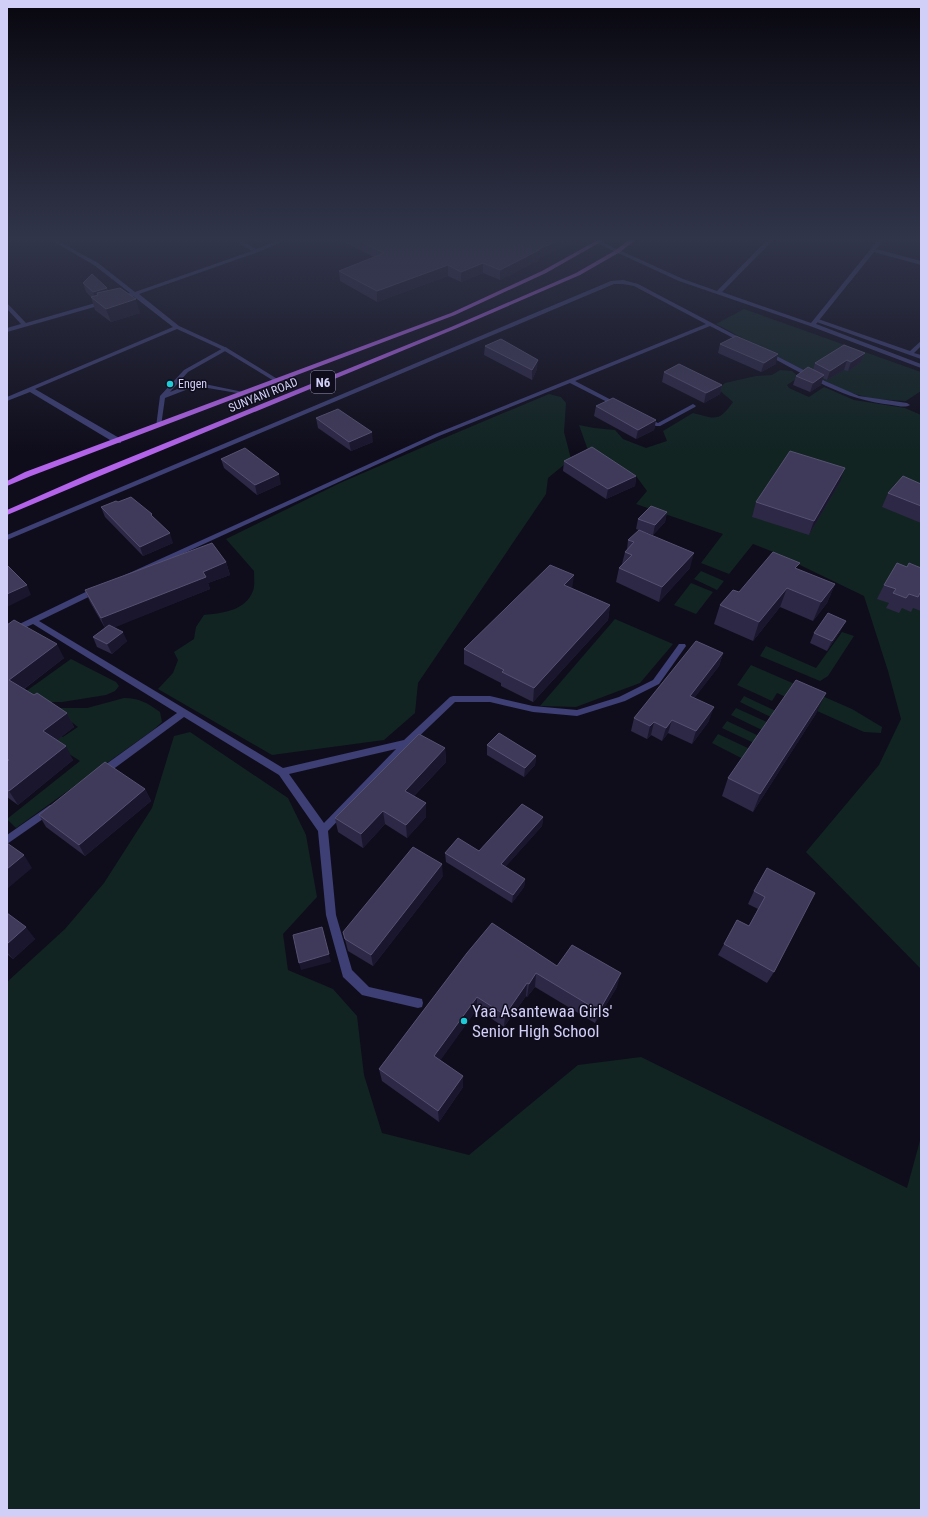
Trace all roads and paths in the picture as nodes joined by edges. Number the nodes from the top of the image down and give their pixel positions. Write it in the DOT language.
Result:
graph roads {
  1 [pos="12,311"];
  2 [pos="75,311"];
  3 [pos="155,311"];
  4 [pos="460,311"];
  5 [pos="493,311"];
  6 [pos="545,311"];
  7 [pos="685,311"];
  8 [pos="775,311"];
  9 [pos="824,311"];
  10 [pos="814,323"];
  11 [pos="710,324"];
  12 [pos="25,325"];
  13 [pos="177,328"];
  14 [pos="7,330"];
  15 [pos="921,343"];
  16 [pos="751,345"];
  17 [pos="225,349"];
  18 [pos="758,349"];
  19 [pos="911,353"];
  20 [pos="921,357"];
  21 [pos="921,366"];
  22 [pos="276,380"];
  23 [pos="570,381"];
  24 [pos="30,389"];
  25 [pos="241,393"];
  26 [pos="162,397"];
  27 [pos="7,399"];
  28 [pos="907,405"];
  29 [pos="693,406"];
  30 [pos="629,411"];
  31 [pos="636,414"];
  32 [pos="158,426"];
  33 [pos="118,441"];
  34 [pos="7,484"];
  35 [pos="7,512"];
  36 [pos="7,538"];
  37 [pos="124,577"];
  38 [pos="104,586"];
  39 [pos="32,620"];
  40 [pos="7,632"];
  41 [pos="682,646"];
  42 [pos="184,713"];
  43 [pos="407,743"];
  44 [pos="282,772"];
  45 [pos="96,776"];
  46 [pos="58,803"];
  47 [pos="323,830"];
  48 [pos="7,840"];
  49 [pos="418,1003"];
  1 -- 12 [label="street"];
  2 -- 12 [label="street"];
  3 -- 13 [label="street"];
  4 -- 22 [label="main road, SUNYANI ROAD / N6"];
  5 -- 35 [label="main road, SUNYANI ROAD / N6"];
  6 -- 36 [label="lane"];
  7 -- 11 [label="lane"];
  8 -- 10 [label="street"];
  9 -- 10 [label="street"];
  10 -- 19 [label="lane"];
  10 -- 21 [label="street"];
  11 -- 16 [label="lane"];
  11 -- 23 [label="lane"];
  12 -- 14 [label="street"];
  13 -- 17 [label="street"];
  13 -- 24 [label="street"];
  15 -- 19 [label="lane"];
  17 -- 22 [label="street"];
  17 -- 26 [label="lane"];
  18 -- 28 [label="lane"];
  19 -- 20 [label="lane"];
  22 -- 25 [label="main road, SUNYANI ROAD / N6"];
  23 -- 30 [label="lane"];
  23 -- 37 [label="lane"];
  24 -- 27 [label="street"];
  24 -- 33 [label="street"];
  25 -- 26 [label="lane"];
  25 -- 32 [label="main road, SUNYANI ROAD / N6"];
  26 -- 32 [label="lane"];
  29 -- 31 [label="lane"];
  32 -- 33 [label="main road, SUNYANI ROAD / N6"];
  33 -- 34 [label="main road, SUNYANI ROAD / N6"];
  38 -- 39 [label="lane"];
  39 -- 40 [label="lane"];
  39 -- 42 [label="lane"];
  41 -- 43 [label="lane"];
  42 -- 44 [label="lane"];
  42 -- 45 [label="lane"];
  43 -- 44 [label="lane"];
  43 -- 47 [label="lane"];
  44 -- 47 [label="lane"];
  46 -- 48 [label="lane"];
  47 -- 49 [label="lane"];
}
